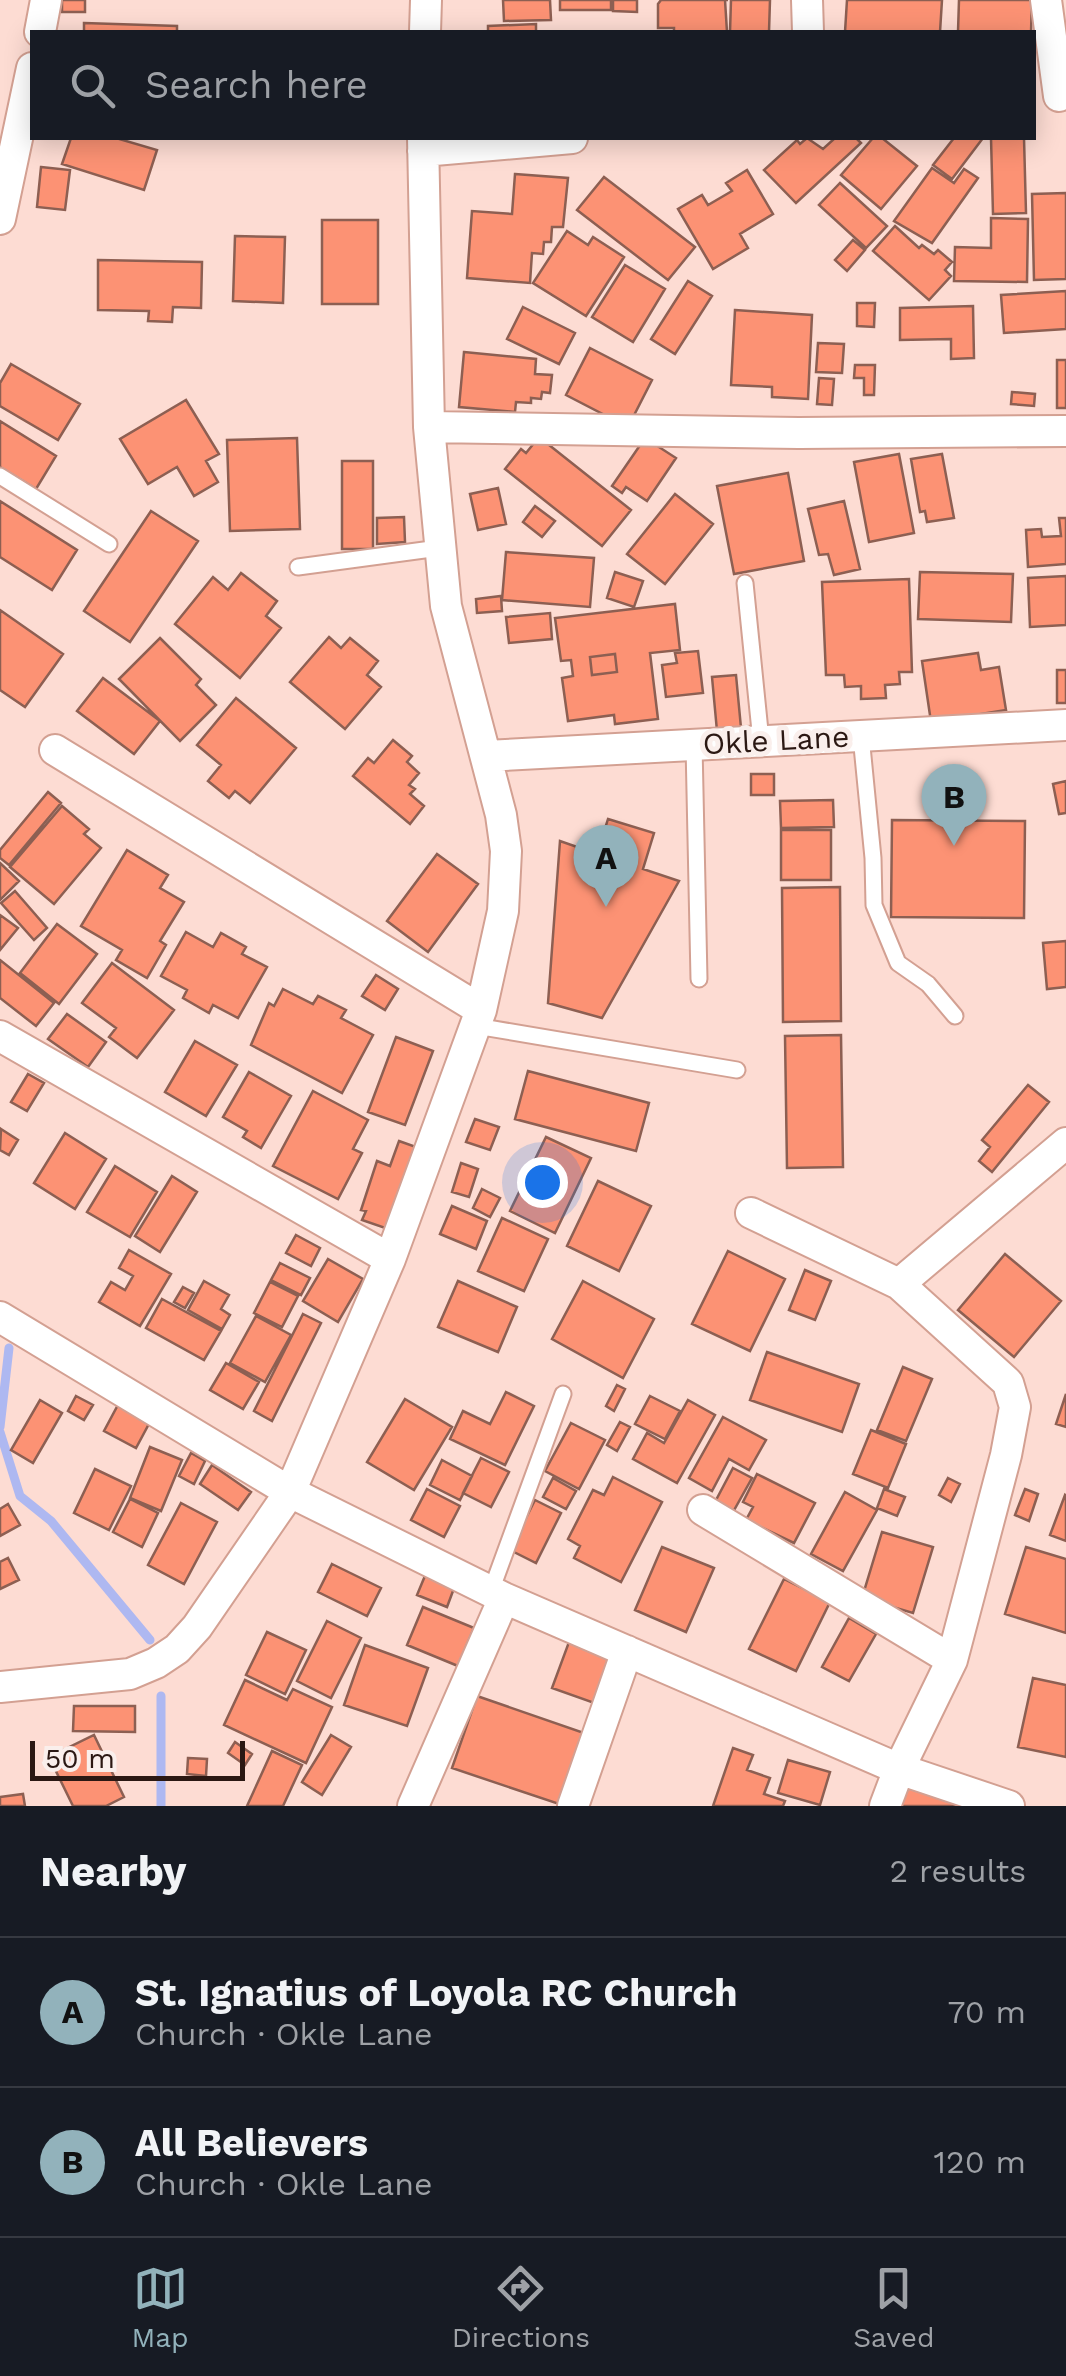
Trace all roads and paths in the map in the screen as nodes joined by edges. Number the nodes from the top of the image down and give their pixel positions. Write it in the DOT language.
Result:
graph roads {
  1 [pos="46,0"];
  2 [pos="426,0"];
  3 [pos="807,0"];
  4 [pos="1046,0"];
  5 [pos="40,30"];
  6 [pos="425,30"];
  7 [pos="808,30"];
  8 [pos="30,77"];
  9 [pos="1053,96"];
  10 [pos="522,140"];
  11 [pos="423,144"];
  12 [pos="0,219"];
  13 [pos="429,427"];
  14 [pos="1066,431"];
  15 [pos="0,476"];
  16 [pos="109,544"];
  17 [pos="439,548"];
  18 [pos="298,567"];
  19 [pos="746,583"];
  20 [pos="1066,724"];
  21 [pos="861,736"];
  22 [pos="760,741"];
  23 [pos="694,745"];
  24 [pos="55,750"];
  25 [pos="486,756"];
  26 [pos="700,978"];
  27 [pos="954,1016"];
  28 [pos="478,1018"];
  29 [pos="0,1036"];
  30 [pos="737,1070"];
  31 [pos="1066,1143"];
  32 [pos="751,1213"];
  33 [pos="390,1259"];
  34 [pos="899,1284"];
  35 [pos="0,1317"];
  36 [pos="563,1394"];
  37 [pos="290,1492"];
  38 [pos="703,1510"];
  39 [pos="498,1594"];
  40 [pos="627,1651"];
  41 [pos="952,1660"];
  42 [pos="0,1687"];
  43 [pos="898,1769"];
  44 [pos="413,1806"];
  45 [pos="572,1806"];
  46 [pos="885,1806"];
  47 [pos="1009,1806"];
  1 -- 5 [label="street"];
  2 -- 6 [label="street"];
  3 -- 7 [label="street"];
  4 -- 9 [label="street"];
  8 -- 12 [label="street"];
  10 -- 11 [label="street"];
  11 -- 13 [label="street"];
  13 -- 14 [label="street"];
  13 -- 17 [label="street"];
  15 -- 16 [label="lane"];
  17 -- 18 [label="lane"];
  17 -- 25 [label="street"];
  19 -- 22 [label="lane"];
  20 -- 21 [label="street, Okle Lane"];
  21 -- 22 [label="street, Okle Lane"];
  21 -- 27 [label="lane"];
  22 -- 23 [label="street, Okle Lane"];
  23 -- 25 [label="street, Okle Lane"];
  23 -- 26 [label="lane"];
  24 -- 28 [label="street"];
  25 -- 28 [label="street"];
  28 -- 30 [label="lane"];
  28 -- 33 [label="street"];
  29 -- 33 [label="street"];
  31 -- 34 [label="street"];
  32 -- 34 [label="street"];
  33 -- 37 [label="street"];
  34 -- 41 [label="street"];
  35 -- 37 [label="street"];
  36 -- 39 [label="lane"];
  37 -- 39 [label="street"];
  37 -- 42 [label="street"];
  38 -- 41 [label="street"];
  39 -- 40 [label="street"];
  39 -- 44 [label="street"];
  40 -- 43 [label="street"];
  40 -- 45 [label="street"];
  41 -- 43 [label="street"];
  43 -- 46 [label="street"];
  43 -- 47 [label="street"];
}
